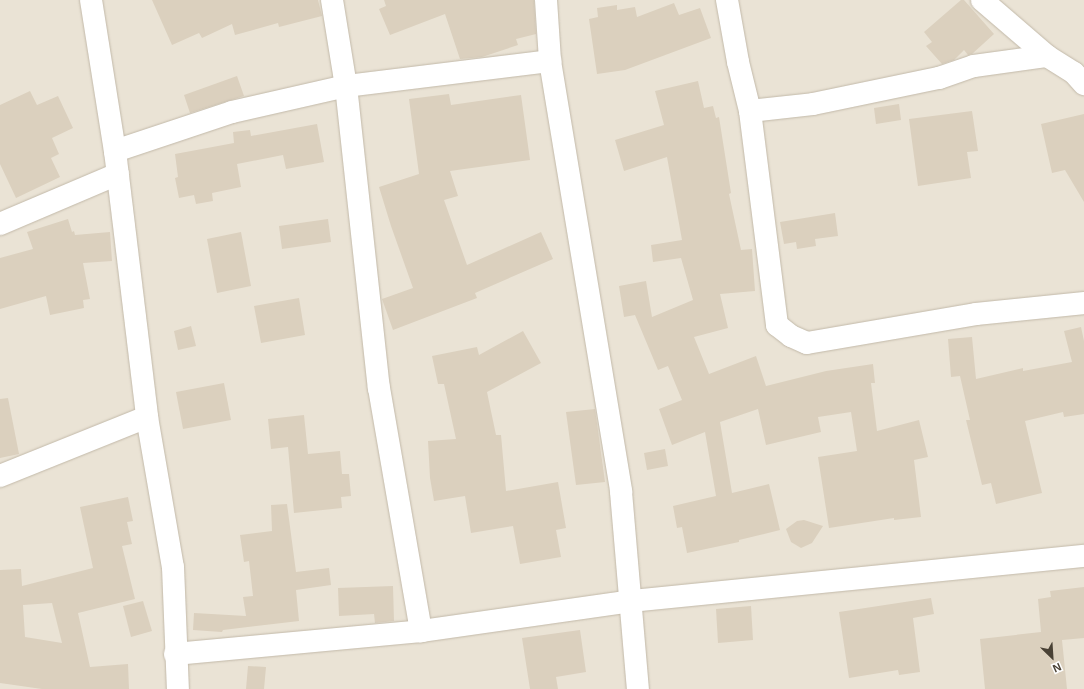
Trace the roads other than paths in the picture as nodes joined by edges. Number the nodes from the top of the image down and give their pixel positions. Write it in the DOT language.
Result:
graph roads {
  1 [pos="91,0"];
  2 [pos="332,0"];
  3 [pos="546,0"];
  4 [pos="727,0"];
  5 [pos="982,0"];
  6 [pos="1047,56"];
  7 [pos="550,61"];
  8 [pos="1084,84"];
  9 [pos="346,86"];
  10 [pos="750,111"];
  11 [pos="116,151"];
  12 [pos="118,174"];
  13 [pos="0,224"];
  14 [pos="1084,303"];
  15 [pos="147,416"];
  16 [pos="0,476"];
  17 [pos="1084,556"];
  18 [pos="631,601"];
  19 [pos="421,632"];
  20 [pos="175,654"];
  21 [pos="178,689"];
  22 [pos="638,689"];
  1 -- 11 [label="street"];
  2 -- 9 [label="street"];
  3 -- 7 [label="street"];
  4 -- 10 [label="street"];
  5 -- 6 [label="street"];
  6 -- 8 [label="street"];
  6 -- 10 [label="street"];
  7 -- 9 [label="street"];
  7 -- 18 [label="street"];
  9 -- 11 [label="street"];
  9 -- 19 [label="street"];
  10 -- 14 [label="street"];
  11 -- 12 [label="street"];
  12 -- 13 [label="street"];
  12 -- 15 [label="street"];
  15 -- 16 [label="street"];
  15 -- 20 [label="street"];
  17 -- 18 [label="street"];
  18 -- 19 [label="street"];
  18 -- 22 [label="street"];
  19 -- 20 [label="street"];
  20 -- 21 [label="street"];
}
